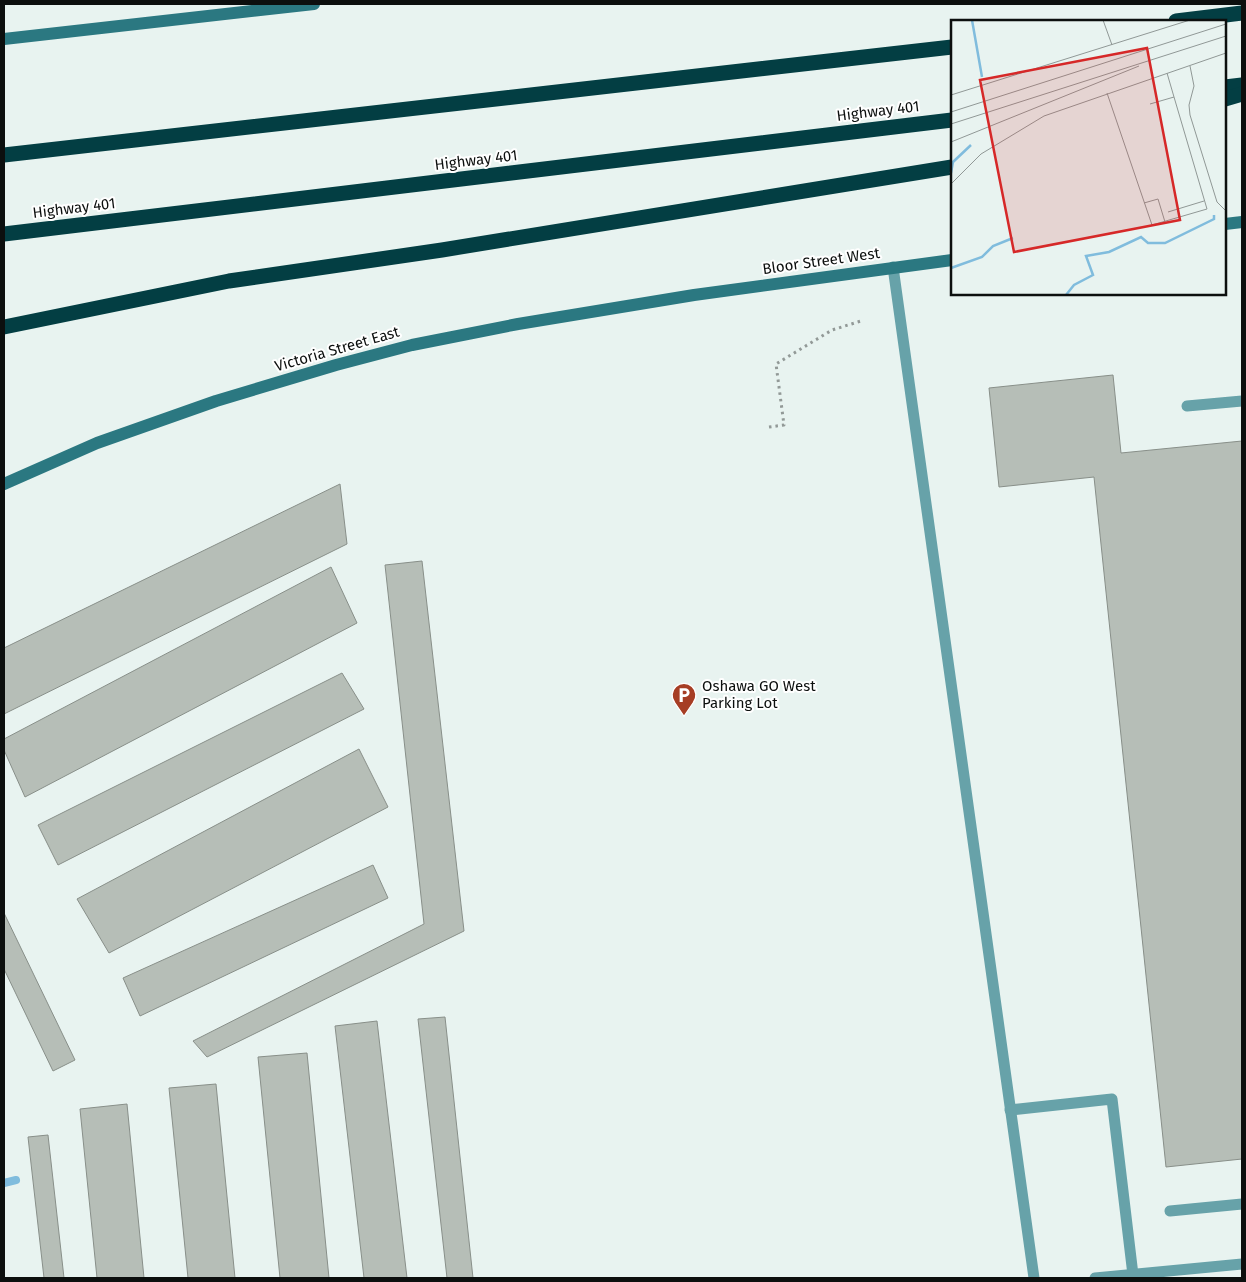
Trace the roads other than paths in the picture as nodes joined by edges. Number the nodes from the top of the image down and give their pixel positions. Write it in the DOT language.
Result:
graph roads {
  1 [pos="314,4"];
  2 [pos="1242,13"];
  3 [pos="1184,20"];
  4 [pos="4,39"];
  5 [pos="951,47"];
  6 [pos="1242,85"];
  7 [pos="1226,87"];
  8 [pos="1242,94"];
  9 [pos="1226,99"];
  10 [pos="951,120"];
  11 [pos="4,155"];
  12 [pos="951,167"];
  13 [pos="1242,222"];
  14 [pos="1226,224"];
  15 [pos="4,234"];
  16 [pos="951,260"];
  17 [pos="893,268"];
  18 [pos="694,296"];
  19 [pos="4,327"];
  20 [pos="1242,401"];
  21 [pos="1187,406"];
  22 [pos="4,484"];
  23 [pos="1010,1110"];
  24 [pos="1242,1204"];
  25 [pos="1170,1211"];
  26 [pos="1242,1264"];
  27 [pos="1133,1275"];
  28 [pos="1034,1278"];
  29 [pos="1095,1278"];
  1 -- 4 [label="main road"];
  2 -- 3 [label="highway"];
  5 -- 11 [label="highway"];
  6 -- 7 [label="highway"];
  8 -- 9 [label="highway"];
  10 -- 15 [label="highway, Highway 401"];
  12 -- 19 [label="highway"];
  13 -- 14 [label="main road"];
  16 -- 17 [label="main road, Bloor Street West"];
  17 -- 18 [label="main road, Bloor Street West"];
  17 -- 23 [label="lane"];
  18 -- 22 [label="main road, Victoria Street East"];
  20 -- 21 [label="lane"];
  23 -- 27 [label="lane"];
  23 -- 28 [label="lane"];
  24 -- 25 [label="lane"];
  26 -- 27 [label="lane"];
  27 -- 29 [label="lane"];
}
